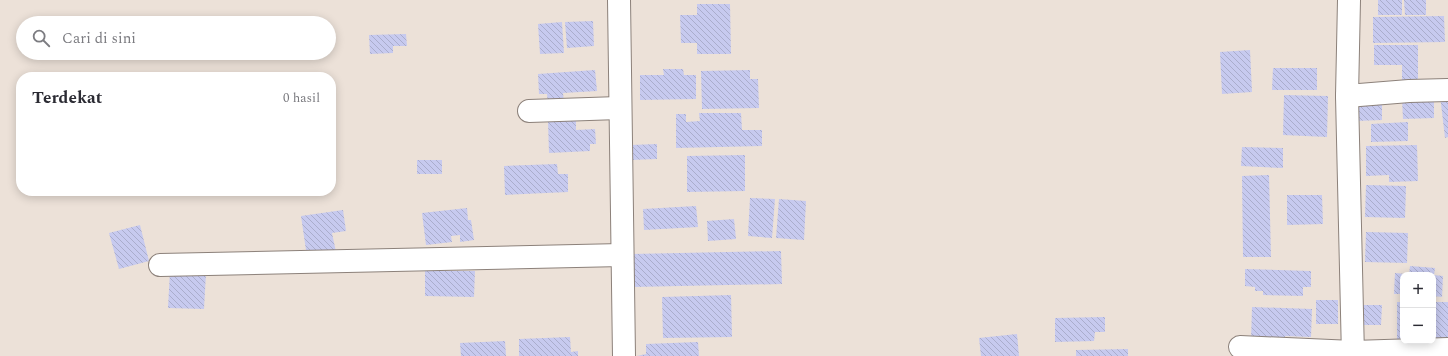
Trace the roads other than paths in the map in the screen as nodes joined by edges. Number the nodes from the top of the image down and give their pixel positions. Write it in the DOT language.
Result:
graph roads {
  1 [pos="619,0"];
  2 [pos="1349,0"];
  3 [pos="1448,90"];
  4 [pos="1347,96"];
  5 [pos="619,108"];
  6 [pos="529,111"];
  7 [pos="622,255"];
  8 [pos="160,265"];
  9 [pos="1240,347"];
  10 [pos="1448,349"];
  11 [pos="1354,354"];
  12 [pos="624,356"];
  1 -- 5 [label="street"];
  2 -- 4 [label="street"];
  3 -- 4 [label="street"];
  4 -- 11 [label="street"];
  5 -- 6 [label="street"];
  5 -- 7 [label="street"];
  7 -- 8 [label="street"];
  7 -- 12 [label="street"];
  9 -- 11 [label="street"];
  10 -- 11 [label="street"];
}
